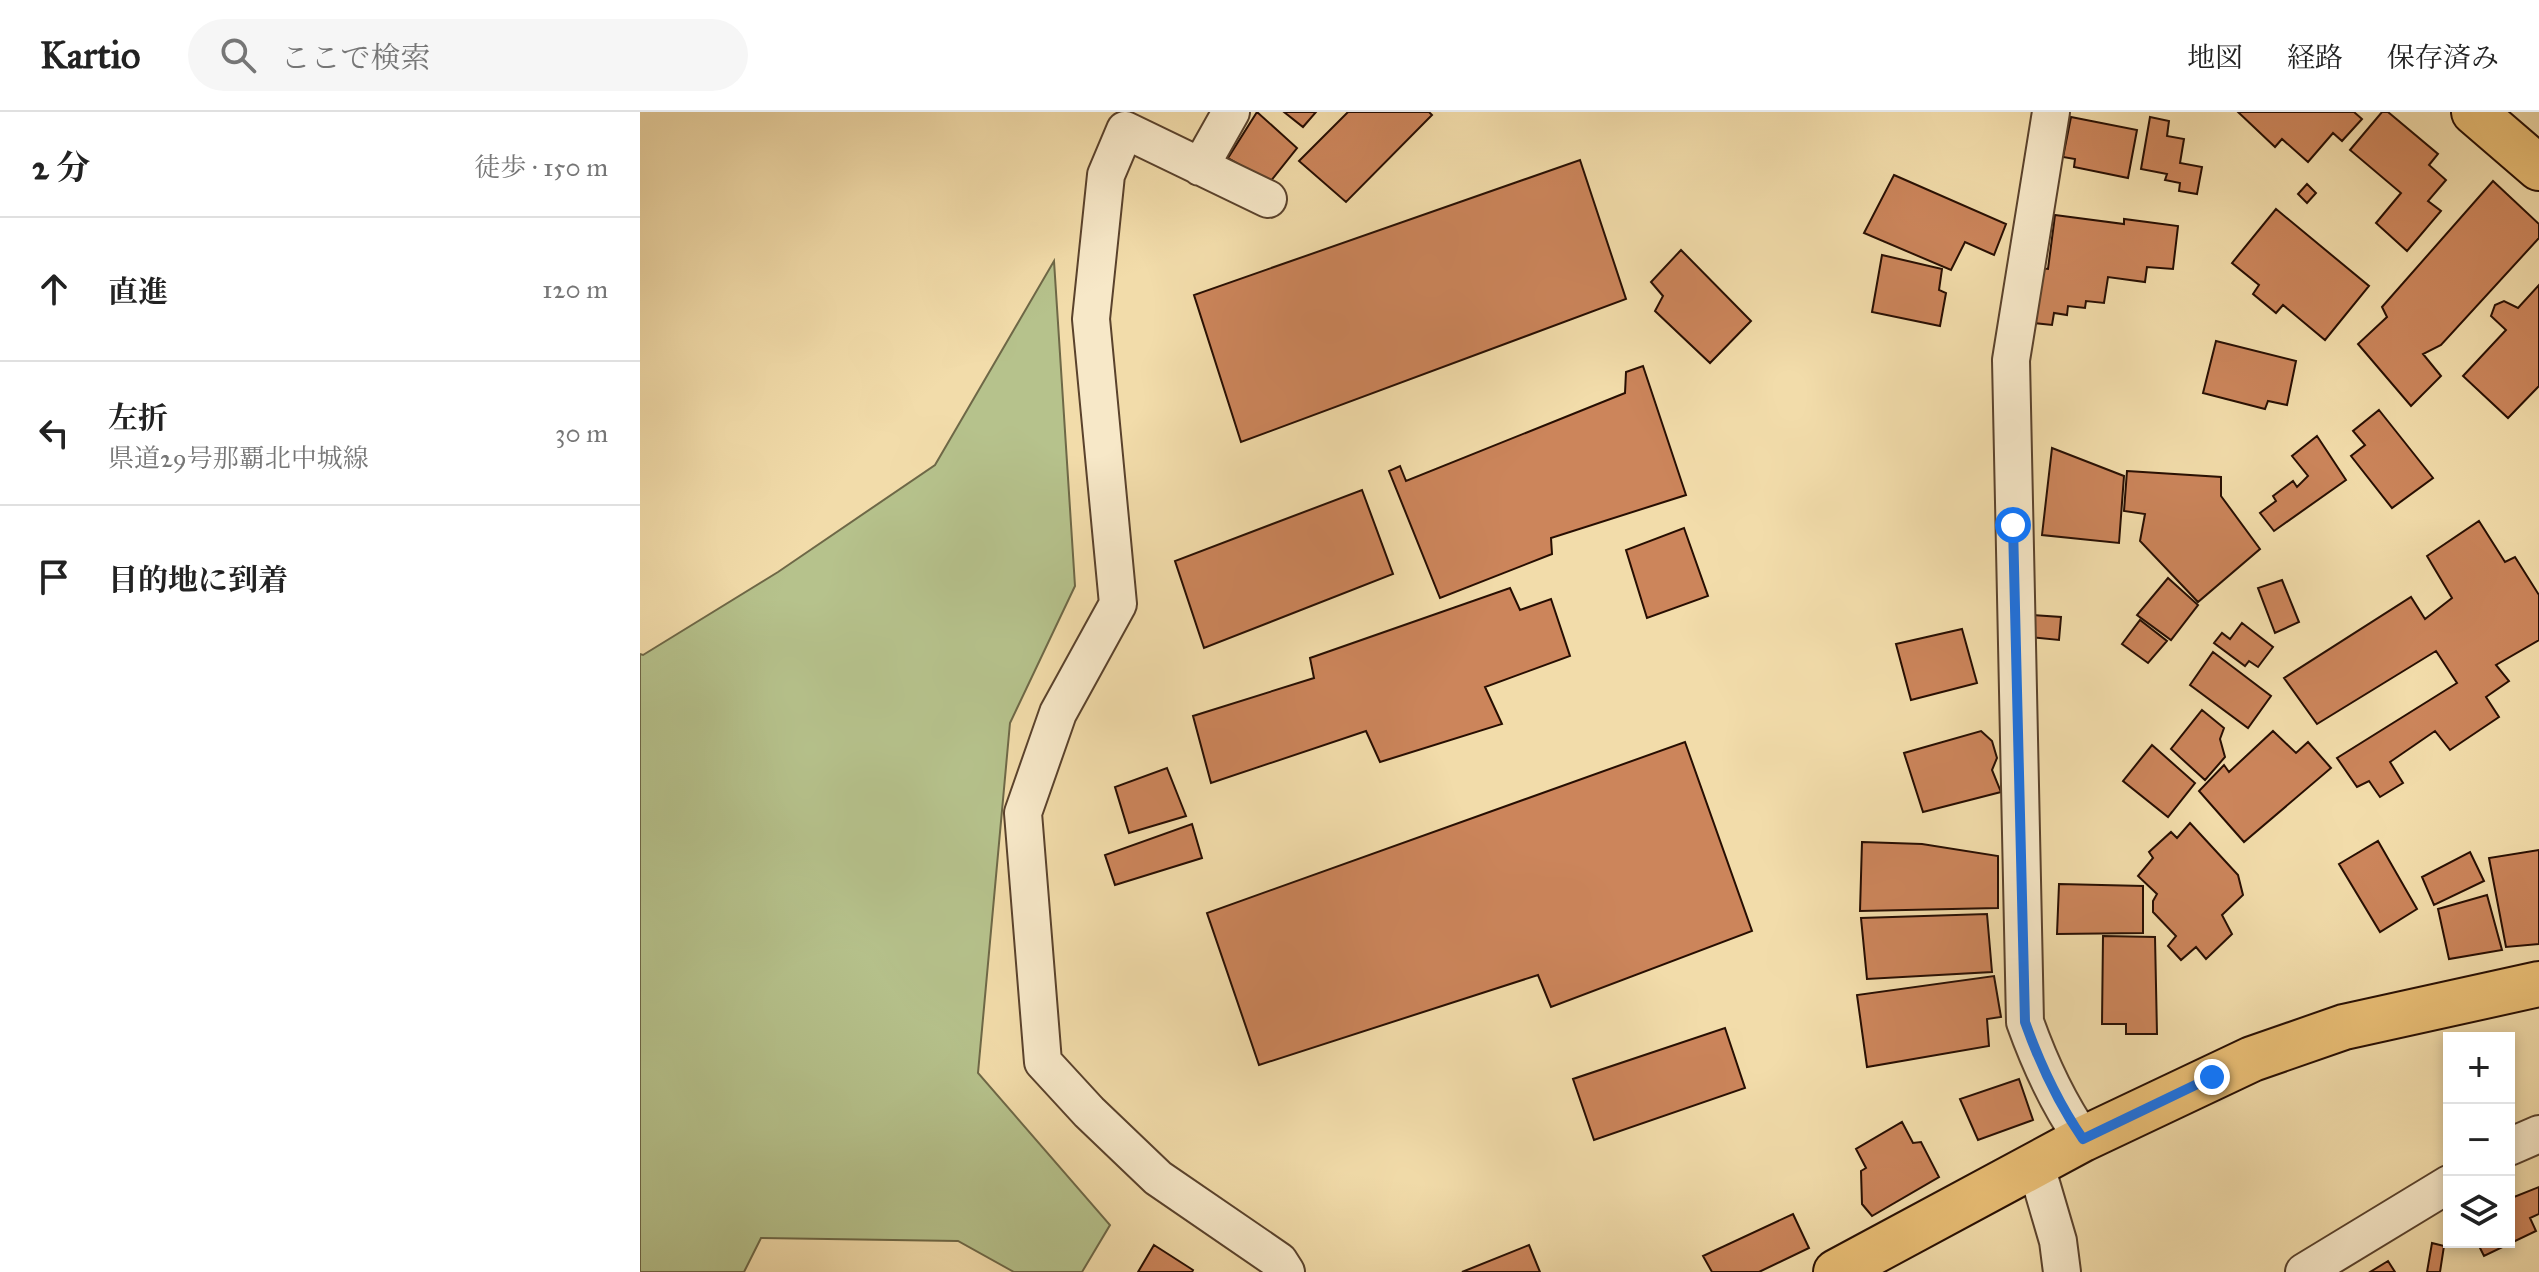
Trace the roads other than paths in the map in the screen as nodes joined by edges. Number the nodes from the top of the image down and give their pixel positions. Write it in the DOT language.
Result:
graph roads {
  1 [pos="1231,112"];
  2 [pos="2051,112"];
  3 [pos="2474,112"];
  4 [pos="1200,167"];
  5 [pos="2539,168"];
  6 [pos="1268,199"];
  7 [pos="2539,984"];
  8 [pos="2539,1134"];
  9 [pos="2083,1139"];
  10 [pos="2515,1144"];
  11 [pos="2036,1166"];
  12 [pos="2443,1188"];
  13 [pos="1286,1272"];
  14 [pos="1836,1272"];
  15 [pos="2062,1272"];
  16 [pos="2304,1272"];
  1 -- 4 [label="street"];
  2 -- 9 [label="street"];
  3 -- 5 [label="main road"];
  4 -- 6 [label="street"];
  4 -- 13 [label="street"];
  7 -- 9 [label="main road"];
  8 -- 10 [label="street"];
  9 -- 11 [label="main road"];
  11 -- 14 [label="main road"];
  11 -- 15 [label="street"];
  12 -- 16 [label="street"];
}
